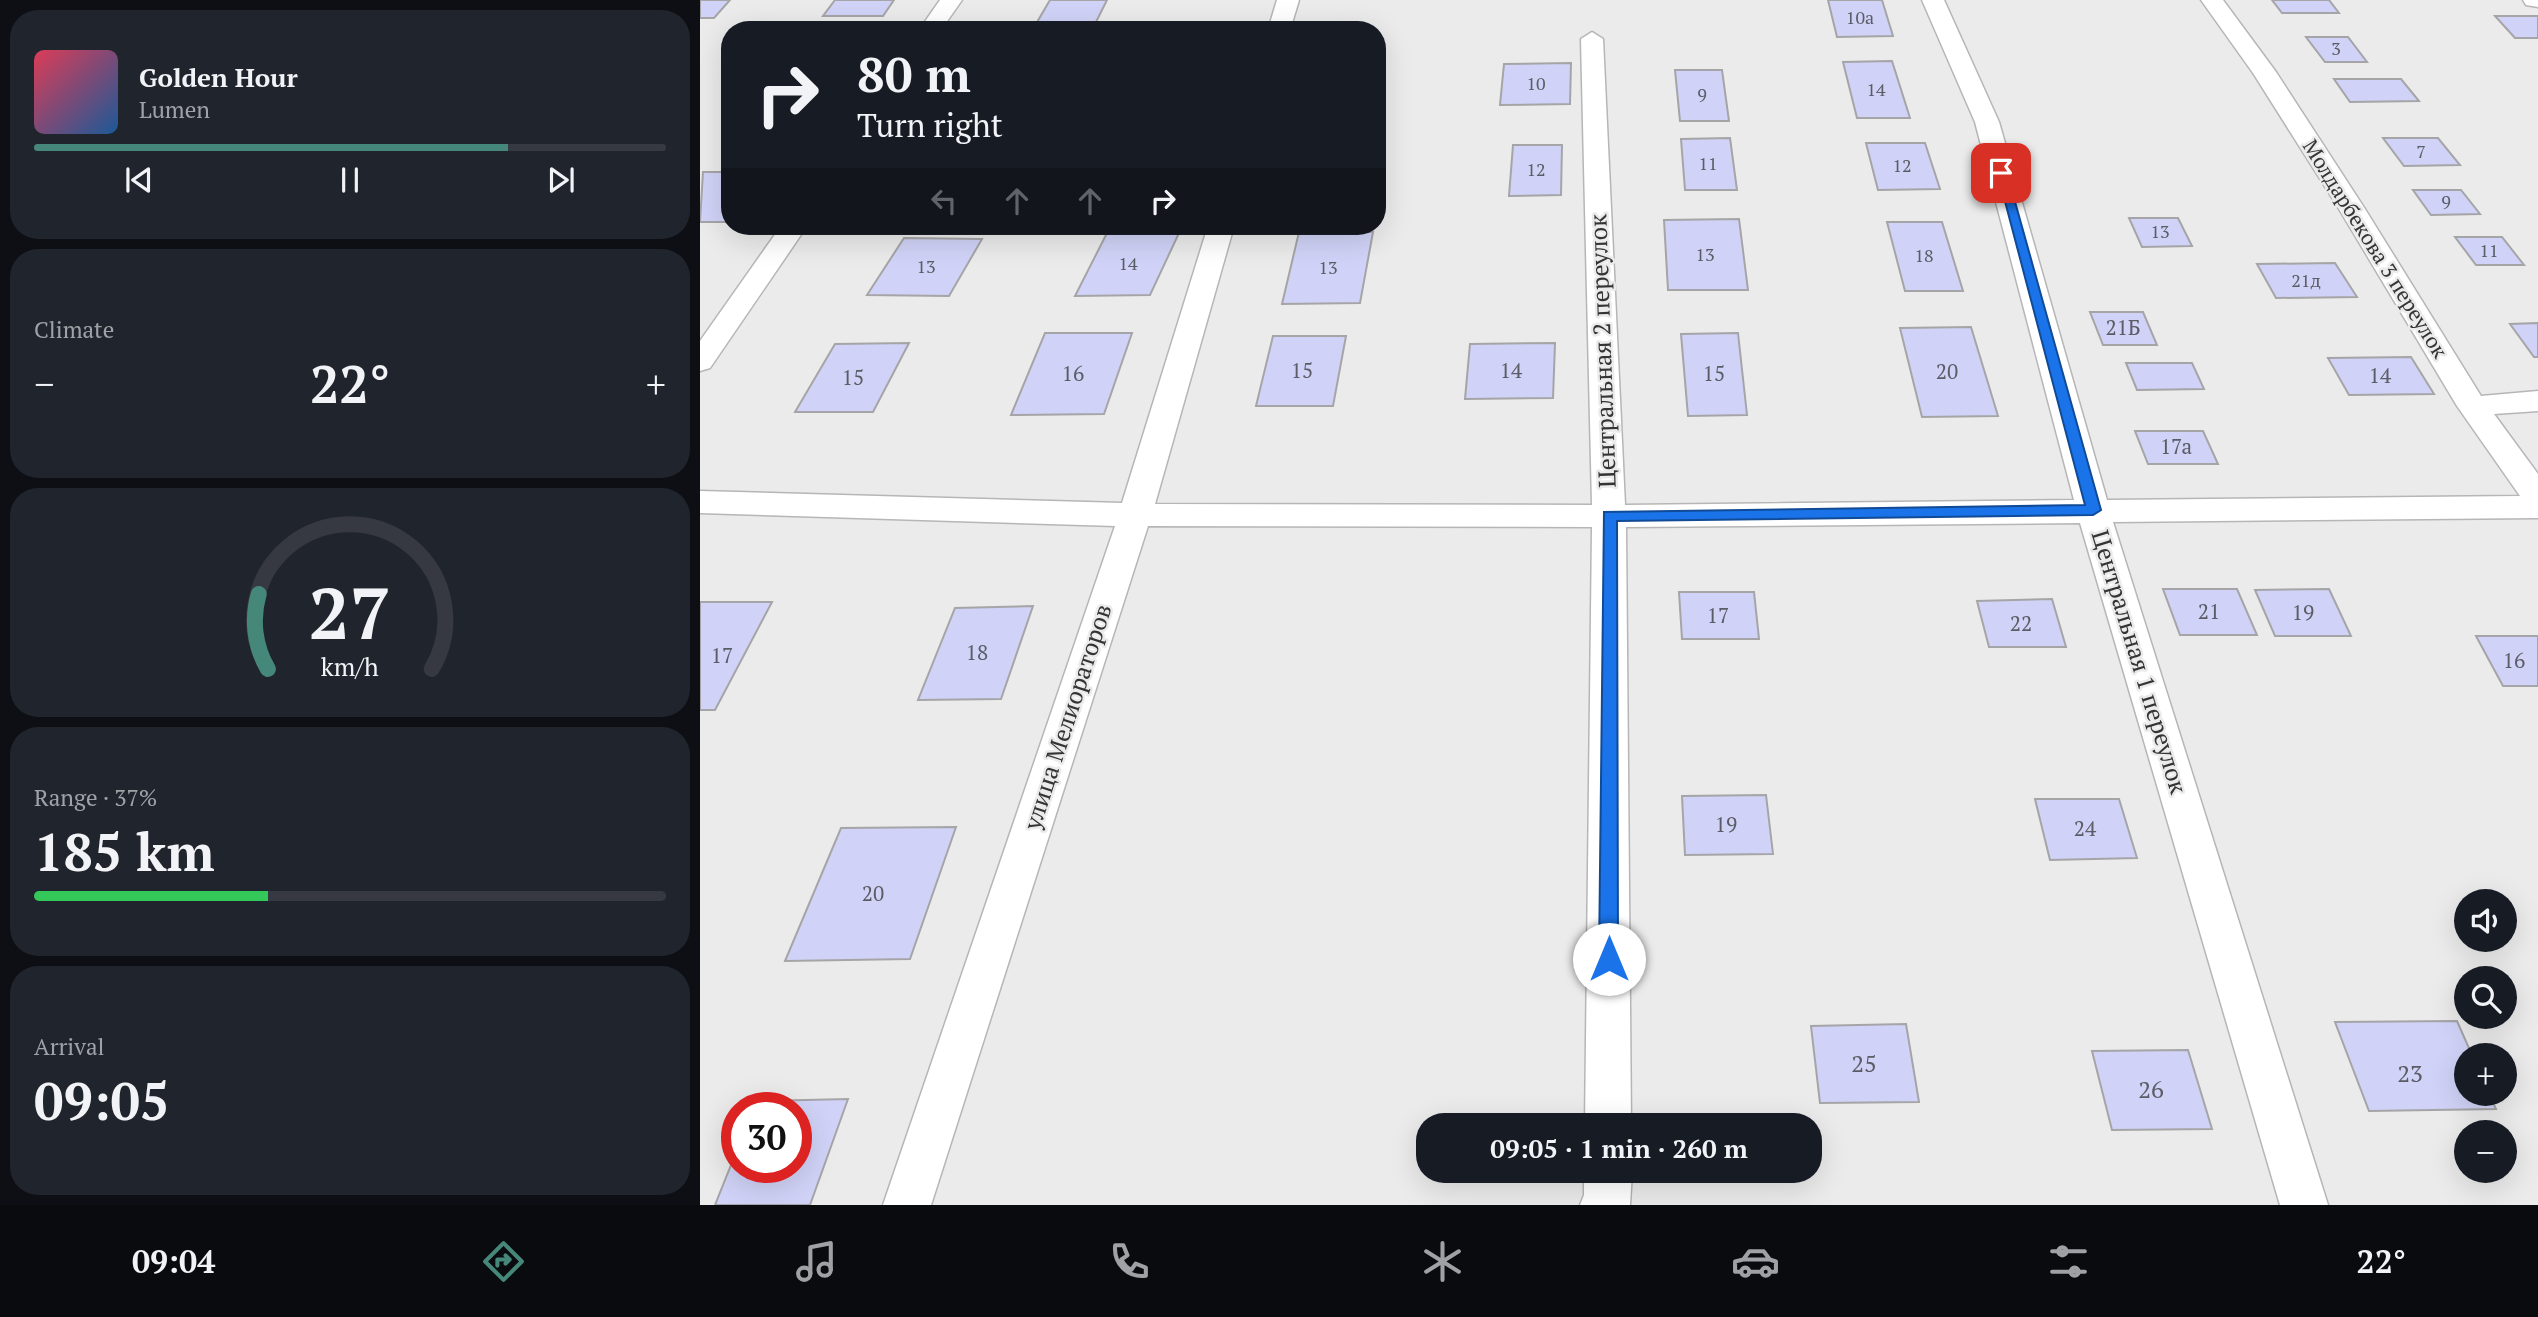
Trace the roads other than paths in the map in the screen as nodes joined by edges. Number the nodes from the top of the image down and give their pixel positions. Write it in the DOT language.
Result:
graph roads {
  1 [pos="951,0"];
  2 [pos="1288,0"];
  3 [pos="1933,0"];
  4 [pos="2212,0"];
  5 [pos="936,21"];
  6 [pos="1282,21"];
  7 [pos="1592,39"];
  8 [pos="788,235"];
  9 [pos="1218,235"];
  10 [pos="700,362"];
  11 [pos="2538,401"];
  12 [pos="2472,406"];
  13 [pos="2538,497"];
  14 [pos="700,502"];
  15 [pos="2538,507"];
  16 [pos="2093,510"];
  17 [pos="1135,514"];
  18 [pos="1609,516"];
  19 [pos="1608,1113"];
  20 [pos="1608,1183"];
  21 [pos="907,1205"];
  22 [pos="1604,1205"];
  23 [pos="2304,1205"];
  1 -- 5 [label="street"];
  2 -- 6 [label="street"];
  3 -- 16 [label="street, Центральная 1 переулок"];
  4 -- 12 [label="street, Молдарбекова 3 переулок"];
  7 -- 18 [label="street, Центральная 2 переулок"];
  8 -- 10 [label="street"];
  9 -- 17 [label="street, улица Мелиораторов"];
  11 -- 12 [label="street"];
  12 -- 13 [label="street, Молдарбекова 3 переулок"];
  14 -- 17 [label="street"];
  15 -- 16 [label="street"];
  16 -- 18 [label="street"];
  16 -- 23 [label="street, Центральная 1 переулок"];
  17 -- 18 [label="street"];
  17 -- 21 [label="street, улица Мелиораторов"];
  18 -- 19 [label="street, Центральная 2 переулок"];
  20 -- 22 [label="street"];
}
